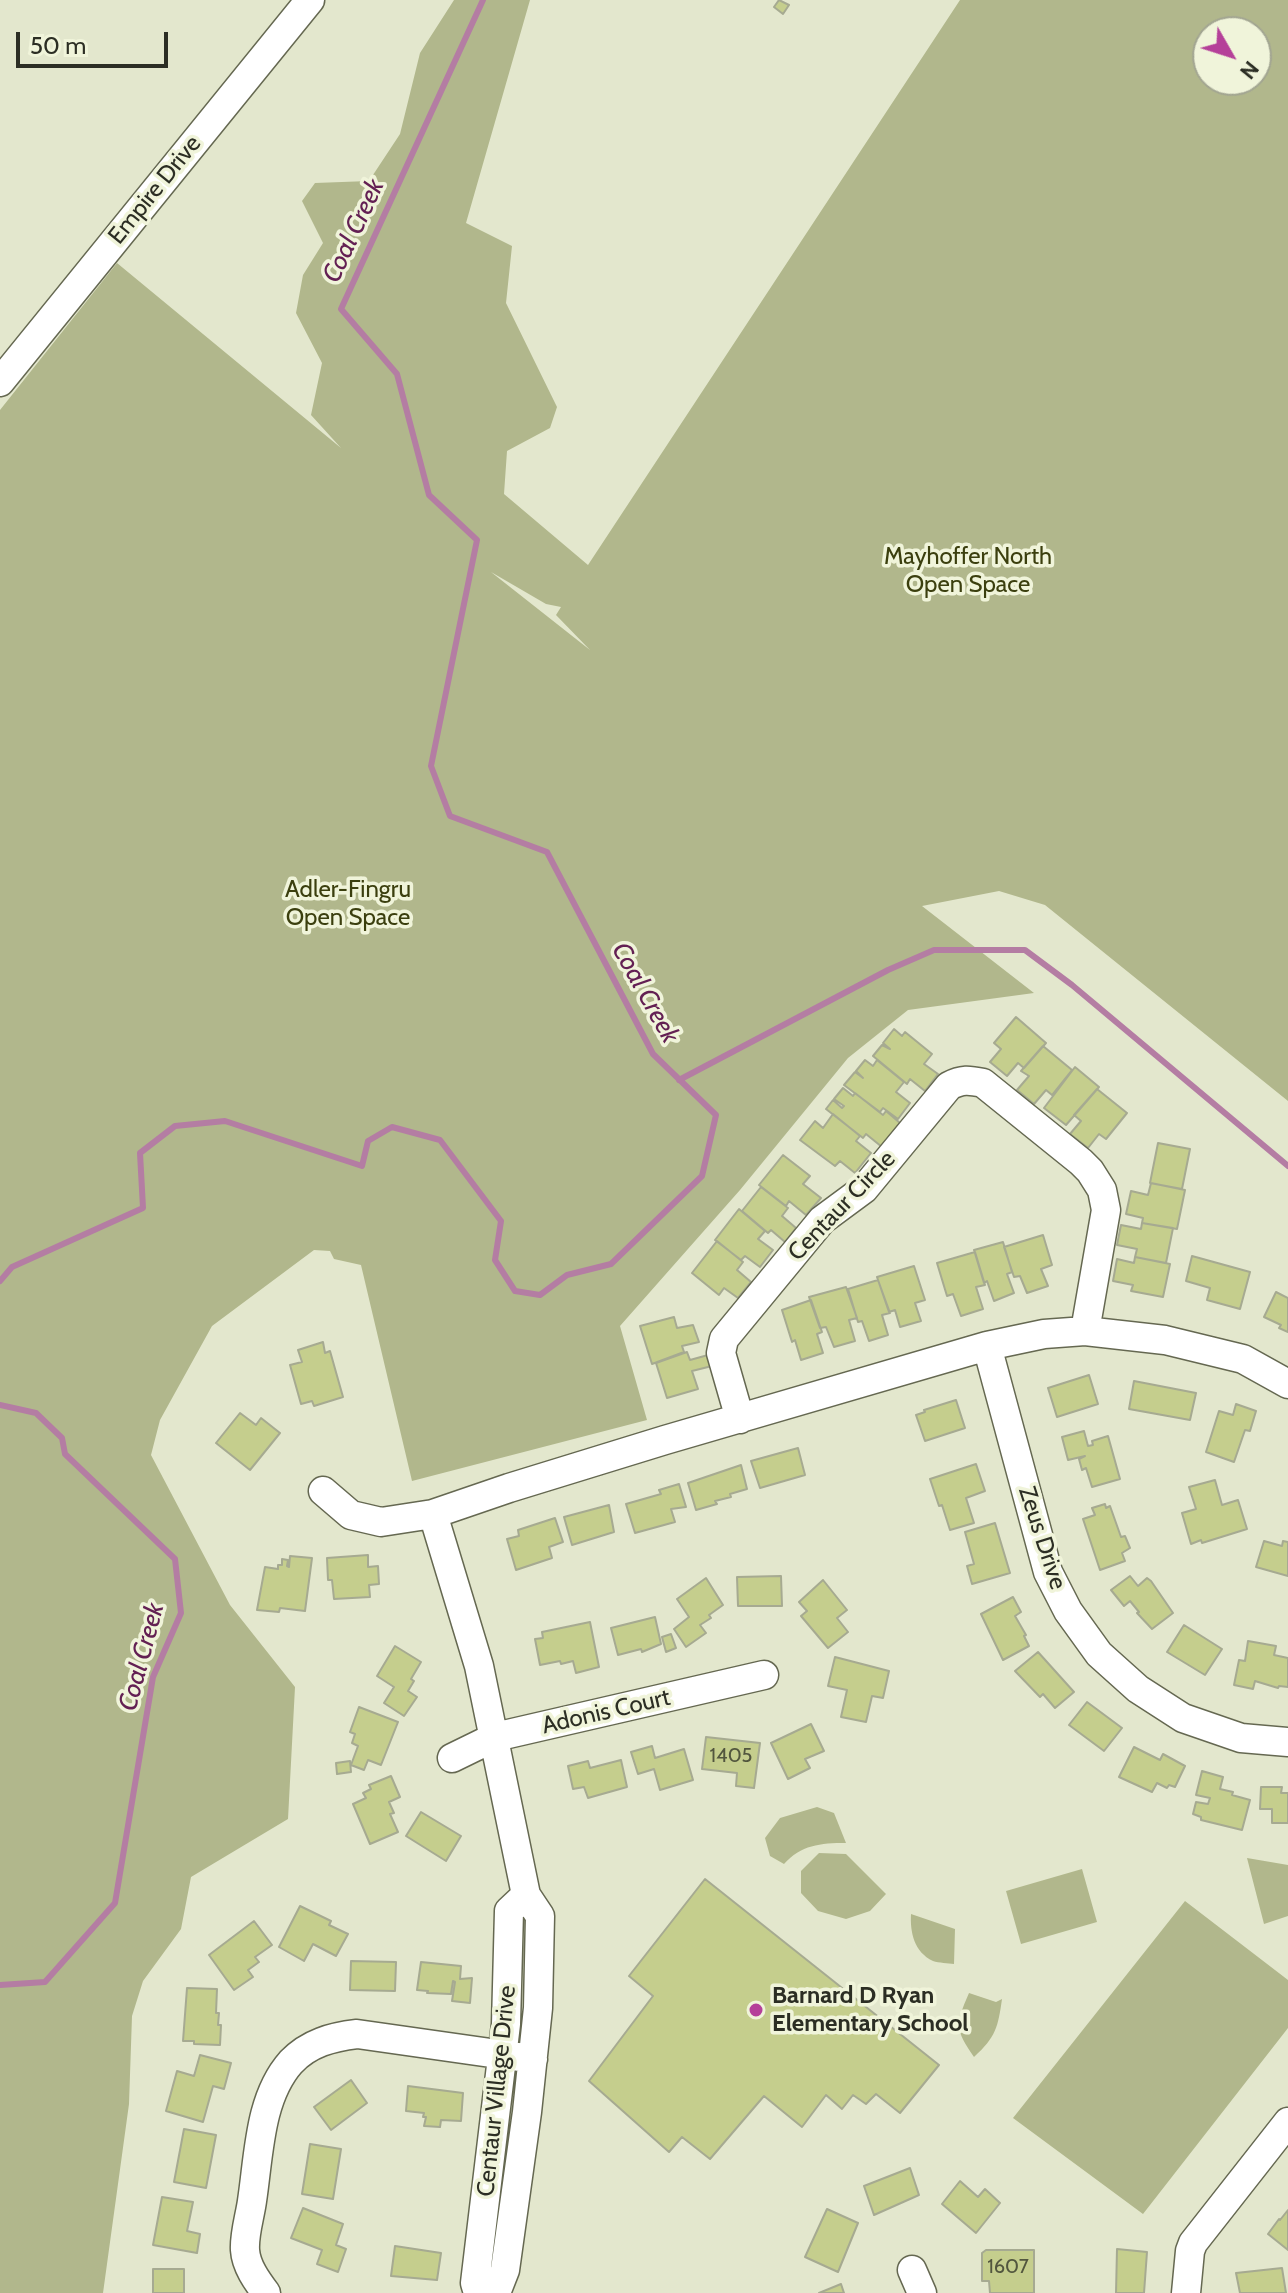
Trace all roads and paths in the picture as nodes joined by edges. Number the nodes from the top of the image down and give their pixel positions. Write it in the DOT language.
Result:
graph roads {
  1 [pos="310,0"];
  2 [pos="0,382"];
  3 [pos="1085,1331"];
  4 [pos="987,1346"];
  5 [pos="1288,1384"];
  6 [pos="740,1419"];
  7 [pos="323,1491"];
  8 [pos="433,1514"];
  9 [pos="764,1675"];
  10 [pos="495,1737"];
  11 [pos="1288,1742"];
  12 [pos="452,1758"];
  13 [pos="526,1895"];
  14 [pos="502,2054"];
  15 [pos="533,2059"];
  16 [pos="1288,2122"];
  17 [pos="266,2293"];
  18 [pos="478,2293"];
  19 [pos="496,2293"];
  20 [pos="1186,2293"];
  1 -- 2 [label="street, Empire Drive"];
  3 -- 4 [label="street"];
  3 -- 5 [label="street"];
  3 -- 6 [label="street, Centaur Circle"];
  4 -- 6 [label="street"];
  4 -- 11 [label="street, Zeus Drive"];
  6 -- 8 [label="street"];
  7 -- 8 [label="street"];
  8 -- 10 [label="street, Centaur Village Drive"];
  9 -- 10 [label="street, Adonis Court"];
  10 -- 12 [label="street, Adonis Court"];
  10 -- 13 [label="street, Centaur Village Drive"];
  13 -- 14 [label="street, Centaur Village Drive"];
  13 -- 15 [label="street, Centaur Village Drive"];
  14 -- 15 [label="street"];
  14 -- 17 [label="street"];
  14 -- 18 [label="street, Centaur Village Drive"];
  15 -- 19 [label="street, Centaur Village Drive"];
  16 -- 20 [label="street"];
}
